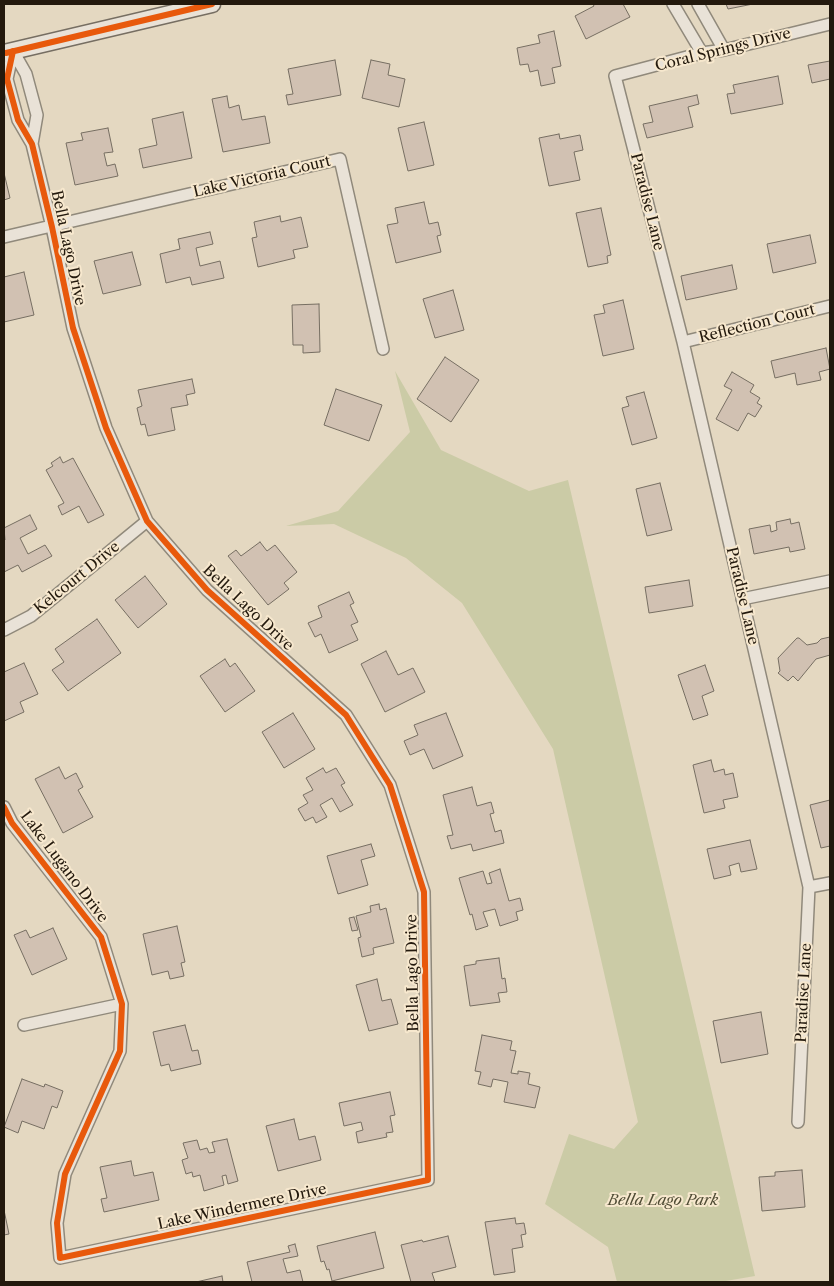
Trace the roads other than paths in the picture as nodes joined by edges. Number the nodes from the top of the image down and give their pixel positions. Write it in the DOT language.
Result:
graph roads {
  1 [pos="212,4"];
  2 [pos="673,4"];
  3 [pos="698,4"];
  4 [pos="830,24"];
  5 [pos="724,50"];
  6 [pos="8,52"];
  7 [pos="702,53"];
  8 [pos="615,76"];
  9 [pos="32,144"];
  10 [pos="52,227"];
  11 [pos="4,237"];
  12 [pos="830,306"];
  13 [pos="683,342"];
  14 [pos="383,349"];
  15 [pos="147,521"];
  16 [pos="830,580"];
  17 [pos="742,599"];
  18 [pos="4,630"];
  19 [pos="4,807"];
  20 [pos="830,883"];
  21 [pos="809,887"];
  22 [pos="122,1004"];
  23 [pos="24,1025"];
  24 [pos="798,1122"];
  25 [pos="428,1180"];
  26 [pos="60,1258"];
  1 -- 6 [label="street"];
  2 -- 7 [label="street"];
  3 -- 5 [label="street"];
  4 -- 5 [label="street, Coral Springs Drive"];
  5 -- 7 [label="street, Coral Springs Drive"];
  6 -- 9 [label="street, Bella Lago Drive"];
  6 -- 9 [label="street, Bella Lago Drive"];
  7 -- 8 [label="street, Coral Springs Drive"];
  8 -- 13 [label="street, Paradise Lane"];
  9 -- 10 [label="street, Bella Lago Drive"];
  10 -- 11 [label="street"];
  10 -- 14 [label="street, Lake Victoria Court"];
  10 -- 15 [label="street, Bella Lago Drive"];
  12 -- 13 [label="street, Reflection Court"];
  13 -- 17 [label="street, Paradise Lane"];
  15 -- 18 [label="street, Kelcourt Drive"];
  15 -- 25 [label="street, Bella Lago Drive"];
  16 -- 17 [label="street"];
  17 -- 21 [label="street, Paradise Lane"];
  19 -- 22 [label="street, Lake Lugano Drive"];
  20 -- 21 [label="street"];
  21 -- 24 [label="street, Paradise Lane"];
  22 -- 23 [label="street"];
  22 -- 26 [label="street, Lake Lugano Drive"];
  25 -- 26 [label="street, Lake Windermere Drive"];
}
